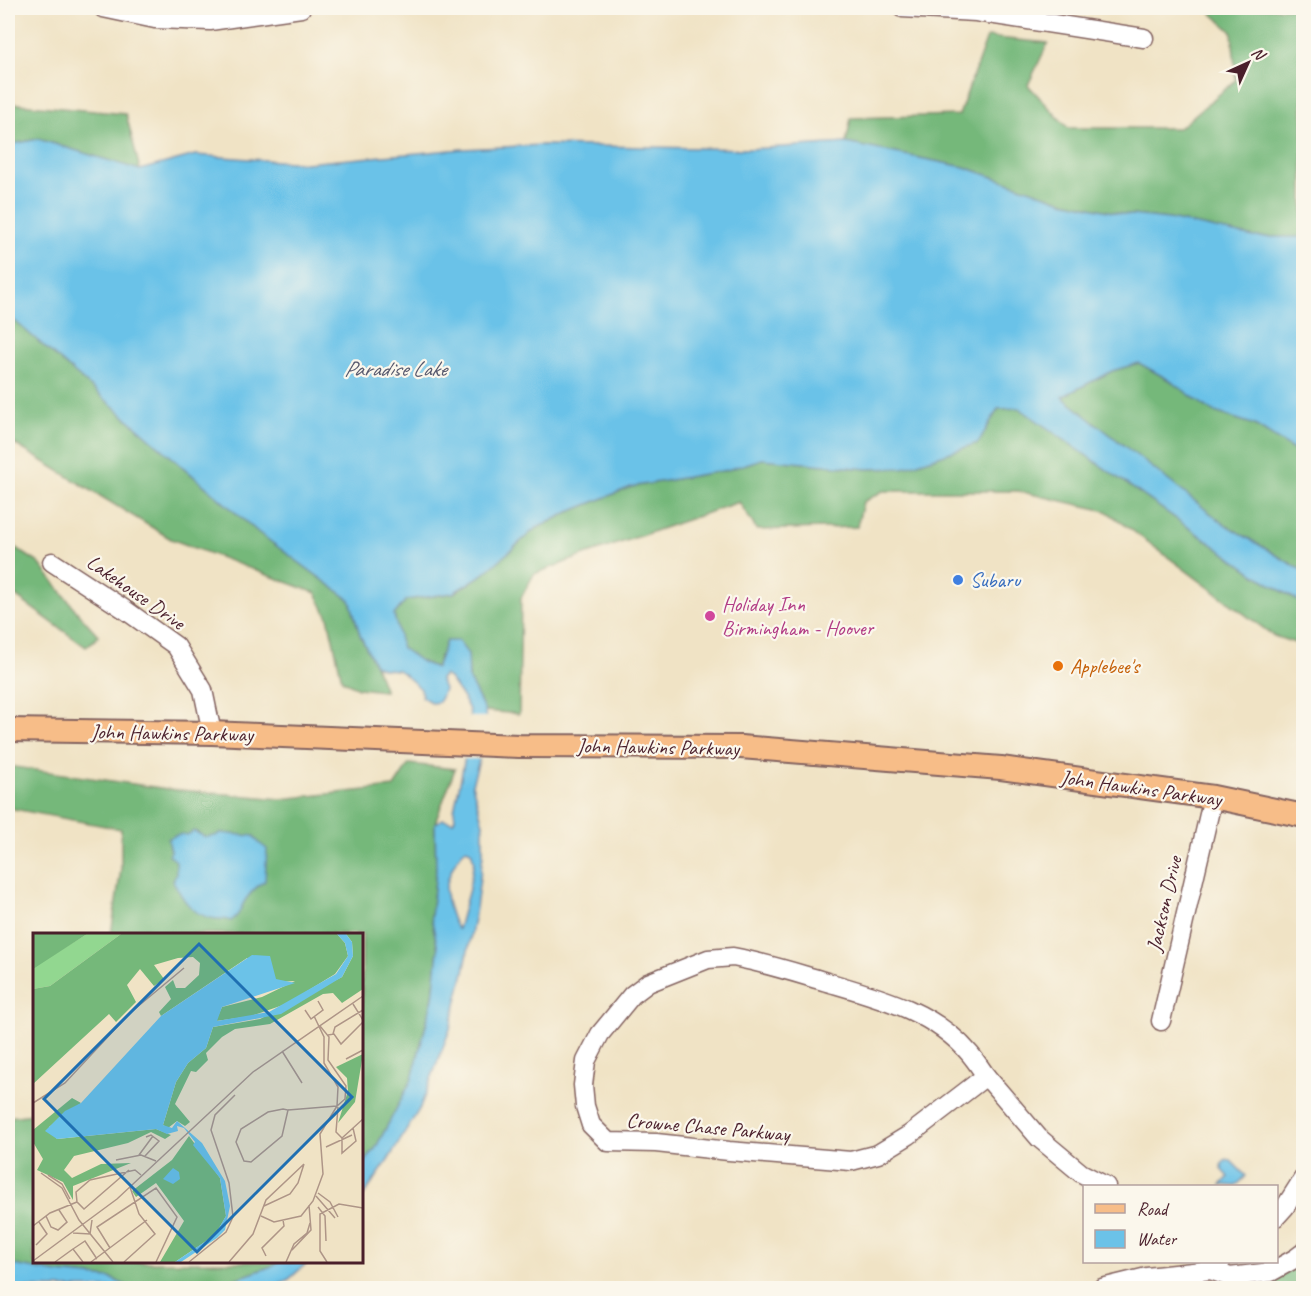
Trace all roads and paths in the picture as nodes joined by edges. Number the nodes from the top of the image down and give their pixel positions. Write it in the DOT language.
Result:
graph roads {
  1 [pos="103,8"];
  2 [pos="301,8"];
  3 [pos="902,8"];
  4 [pos="1144,38"];
  5 [pos="52,562"];
  6 [pos="8,730"];
  7 [pos="212,733"];
  8 [pos="1213,797"];
  9 [pos="1304,816"];
  10 [pos="1161,1022"];
  11 [pos="986,1076"];
  12 [pos="1304,1177"];
  13 [pos="1104,1185"];
  14 [pos="1278,1215"];
  15 [pos="1304,1252"];
  16 [pos="1212,1264"];
  17 [pos="1102,1288"];
  18 [pos="1201,1288"];
  1 -- 2 [label="street"];
  3 -- 4 [label="street"];
  5 -- 7 [label="street, Lakehouse Drive"];
  6 -- 7 [label="main road, John Hawkins Parkway"];
  7 -- 8 [label="main road, John Hawkins Parkway"];
  8 -- 9 [label="main road, John Hawkins Parkway"];
  8 -- 10 [label="street, Jackson Drive"];
  11 -- 11 [label="street, Crowne Chase Parkway"];
  11 -- 13 [label="street, Crowne Chase Parkway"];
  12 -- 14 [label="street"];
  15 -- 16 [label="street"];
  16 -- 17 [label="street"];
  16 -- 18 [label="street"];
}
